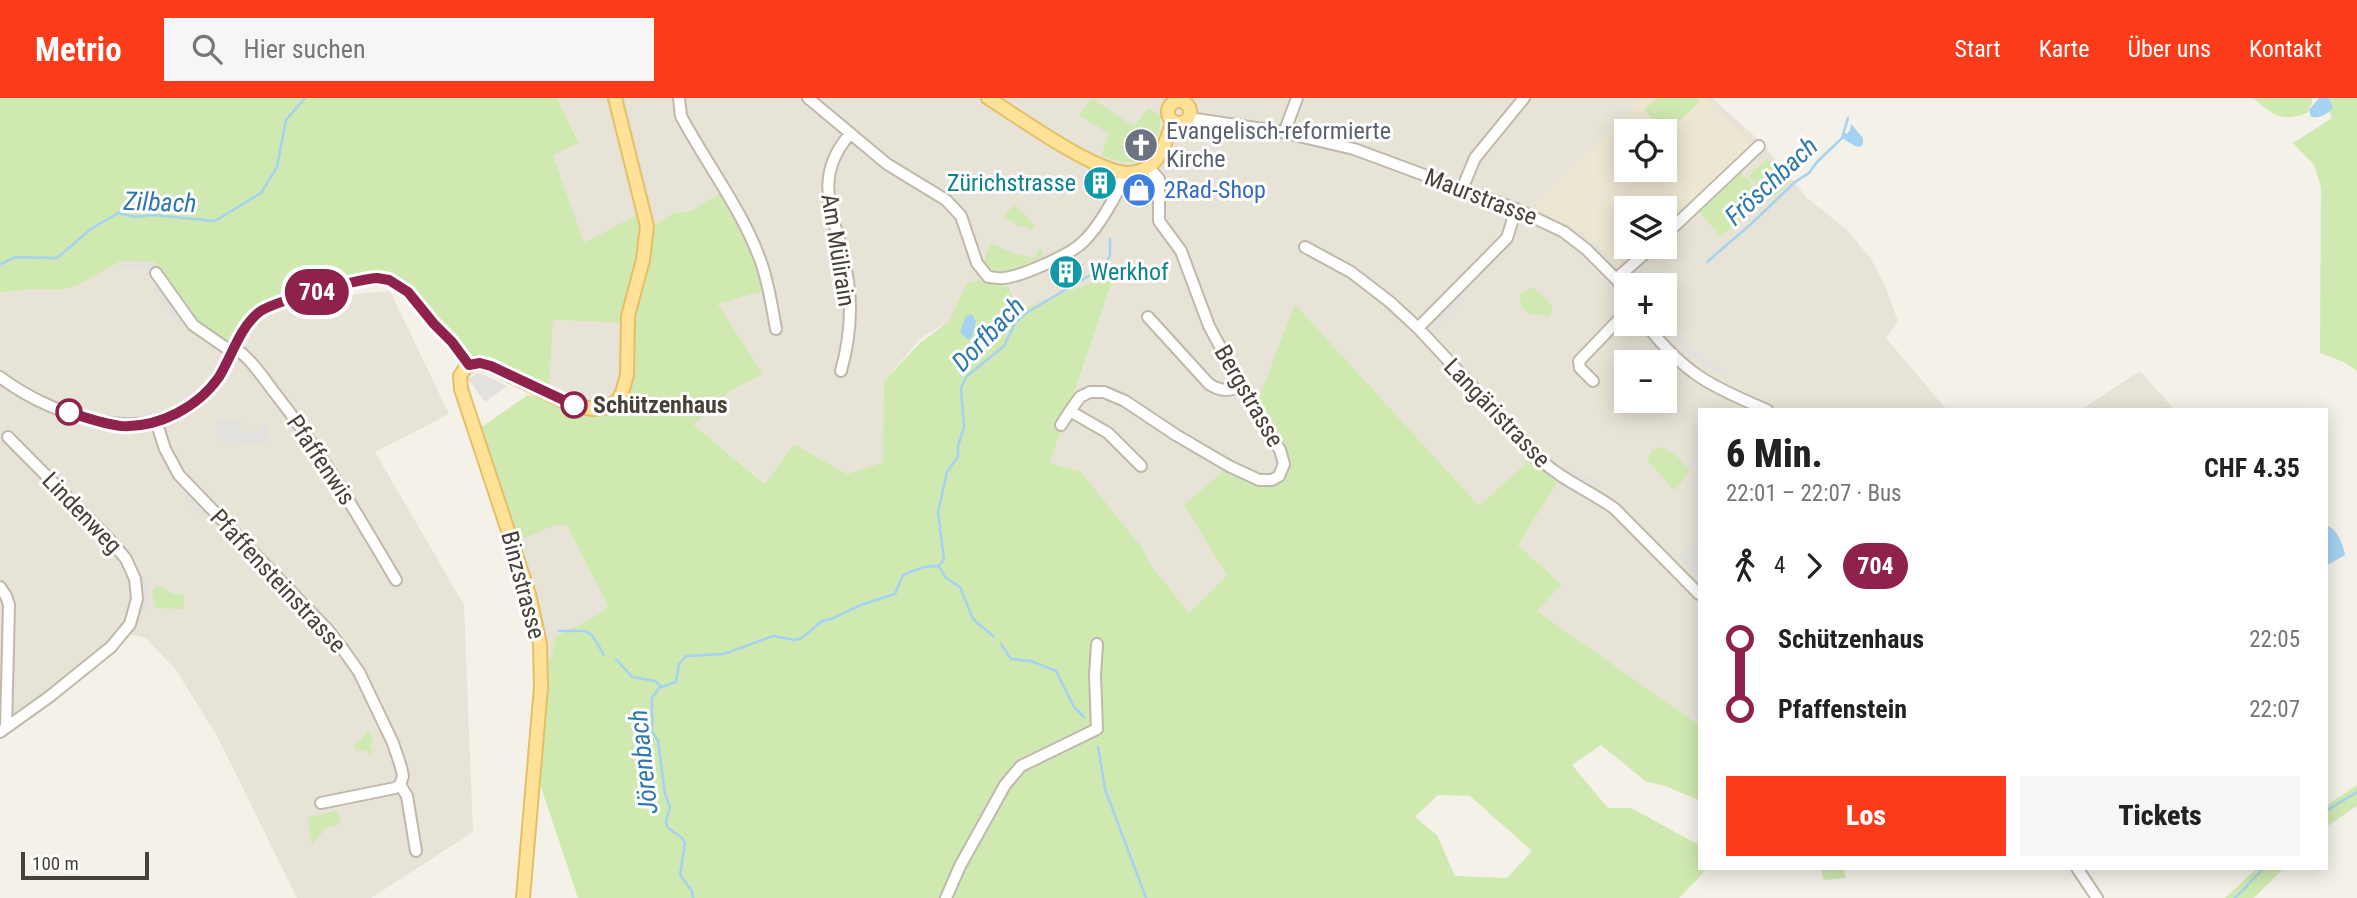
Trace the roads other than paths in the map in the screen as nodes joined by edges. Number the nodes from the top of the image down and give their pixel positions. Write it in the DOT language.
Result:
graph roads {
  1 [pos="615,98"];
  2 [pos="679,98"];
  3 [pos="808,98"];
  4 [pos="988,98"];
  5 [pos="1297,98"];
  6 [pos="1524,98"];
  7 [pos="1187,100"];
  8 [pos="1169,101"];
  9 [pos="1189,118"];
  10 [pos="1173,122"];
  11 [pos="1284,133"];
  12 [pos="850,134"];
  13 [pos="1759,146"];
  14 [pos="1148,167"];
  15 [pos="1125,173"];
  16 [pos="1462,189"];
  17 [pos="1516,209"];
  18 [pos="1677,224"];
  19 [pos="1305,247"];
  20 [pos="1638,259"];
  21 [pos="156,272"];
  22 [pos="1623,273"];
  23 [pos="1614,277"];
  24 [pos="1148,317"];
  25 [pos="1614,325"];
  26 [pos="1418,328"];
  27 [pos="776,329"];
  28 [pos="1656,336"];
  29 [pos="234,350"];
  30 [pos="469,365"];
  31 [pos="841,371"];
  32 [pos="0,377"];
  33 [pos="1593,381"];
  34 [pos="1240,386"];
  35 [pos="1763,408"];
  36 [pos="1070,411"];
  37 [pos="156,421"];
  38 [pos="1061,425"];
  39 [pos="8,437"];
  40 [pos="1141,466"];
  41 [pos="396,580"];
  42 [pos="0,587"];
  43 [pos="1698,593"];
  44 [pos="1097,644"];
  45 [pos="3,730"];
  46 [pos="400,786"];
  47 [pos="321,803"];
  48 [pos="416,850"];
  49 [pos="2078,870"];
  50 [pos="523,898"];
  51 [pos="946,898"];
  52 [pos="2097,898"];
  1 -- 30 [label="main road"];
  2 -- 27 [label="street"];
  3 -- 12 [label="street"];
  4 -- 15 [label="main road"];
  5 -- 11 [label="street"];
  6 -- 16 [label="street"];
  7 -- 8 [label="main road"];
  7 -- 9 [label="main road"];
  8 -- 10 [label="main road"];
  9 -- 10 [label="main road"];
  9 -- 11 [label="street, Maurstrasse"];
  10 -- 14 [label="main road"];
  11 -- 16 [label="street, Maurstrasse"];
  12 -- 15 [label="street"];
  12 -- 31 [label="street, Am Mülirain"];
  13 -- 18 [label="street"];
  14 -- 15 [label="main road"];
  14 -- 34 [label="street, Bergstrasse"];
  16 -- 17 [label="street, Maurstrasse"];
  17 -- 23 [label="street, Maurstrasse"];
  17 -- 26 [label="street"];
  19 -- 26 [label="street, Langäristrasse"];
  20 -- 22 [label="street"];
  21 -- 29 [label="street, Pfaffenwis"];
  24 -- 34 [label="street"];
  25 -- 33 [label="street"];
  26 -- 43 [label="street, Langäristrasse"];
  28 -- 35 [label="street"];
  29 -- 30 [label="street"];
  29 -- 37 [label="street"];
  29 -- 41 [label="street, Pfaffenwis"];
  30 -- 50 [label="main road, Binzstrasse"];
  32 -- 37 [label="street"];
  34 -- 36 [label="street, Bergstrasse"];
  36 -- 38 [label="street"];
  36 -- 40 [label="street"];
  37 -- 46 [label="street, Pfaffensteinstrasse"];
  39 -- 45 [label="street, Lindenweg"];
  42 -- 45 [label="street"];
  44 -- 51 [label="street"];
  46 -- 47 [label="street"];
  46 -- 48 [label="street, Pfaffensteinstrasse"];
  49 -- 52 [label="street"];
}
